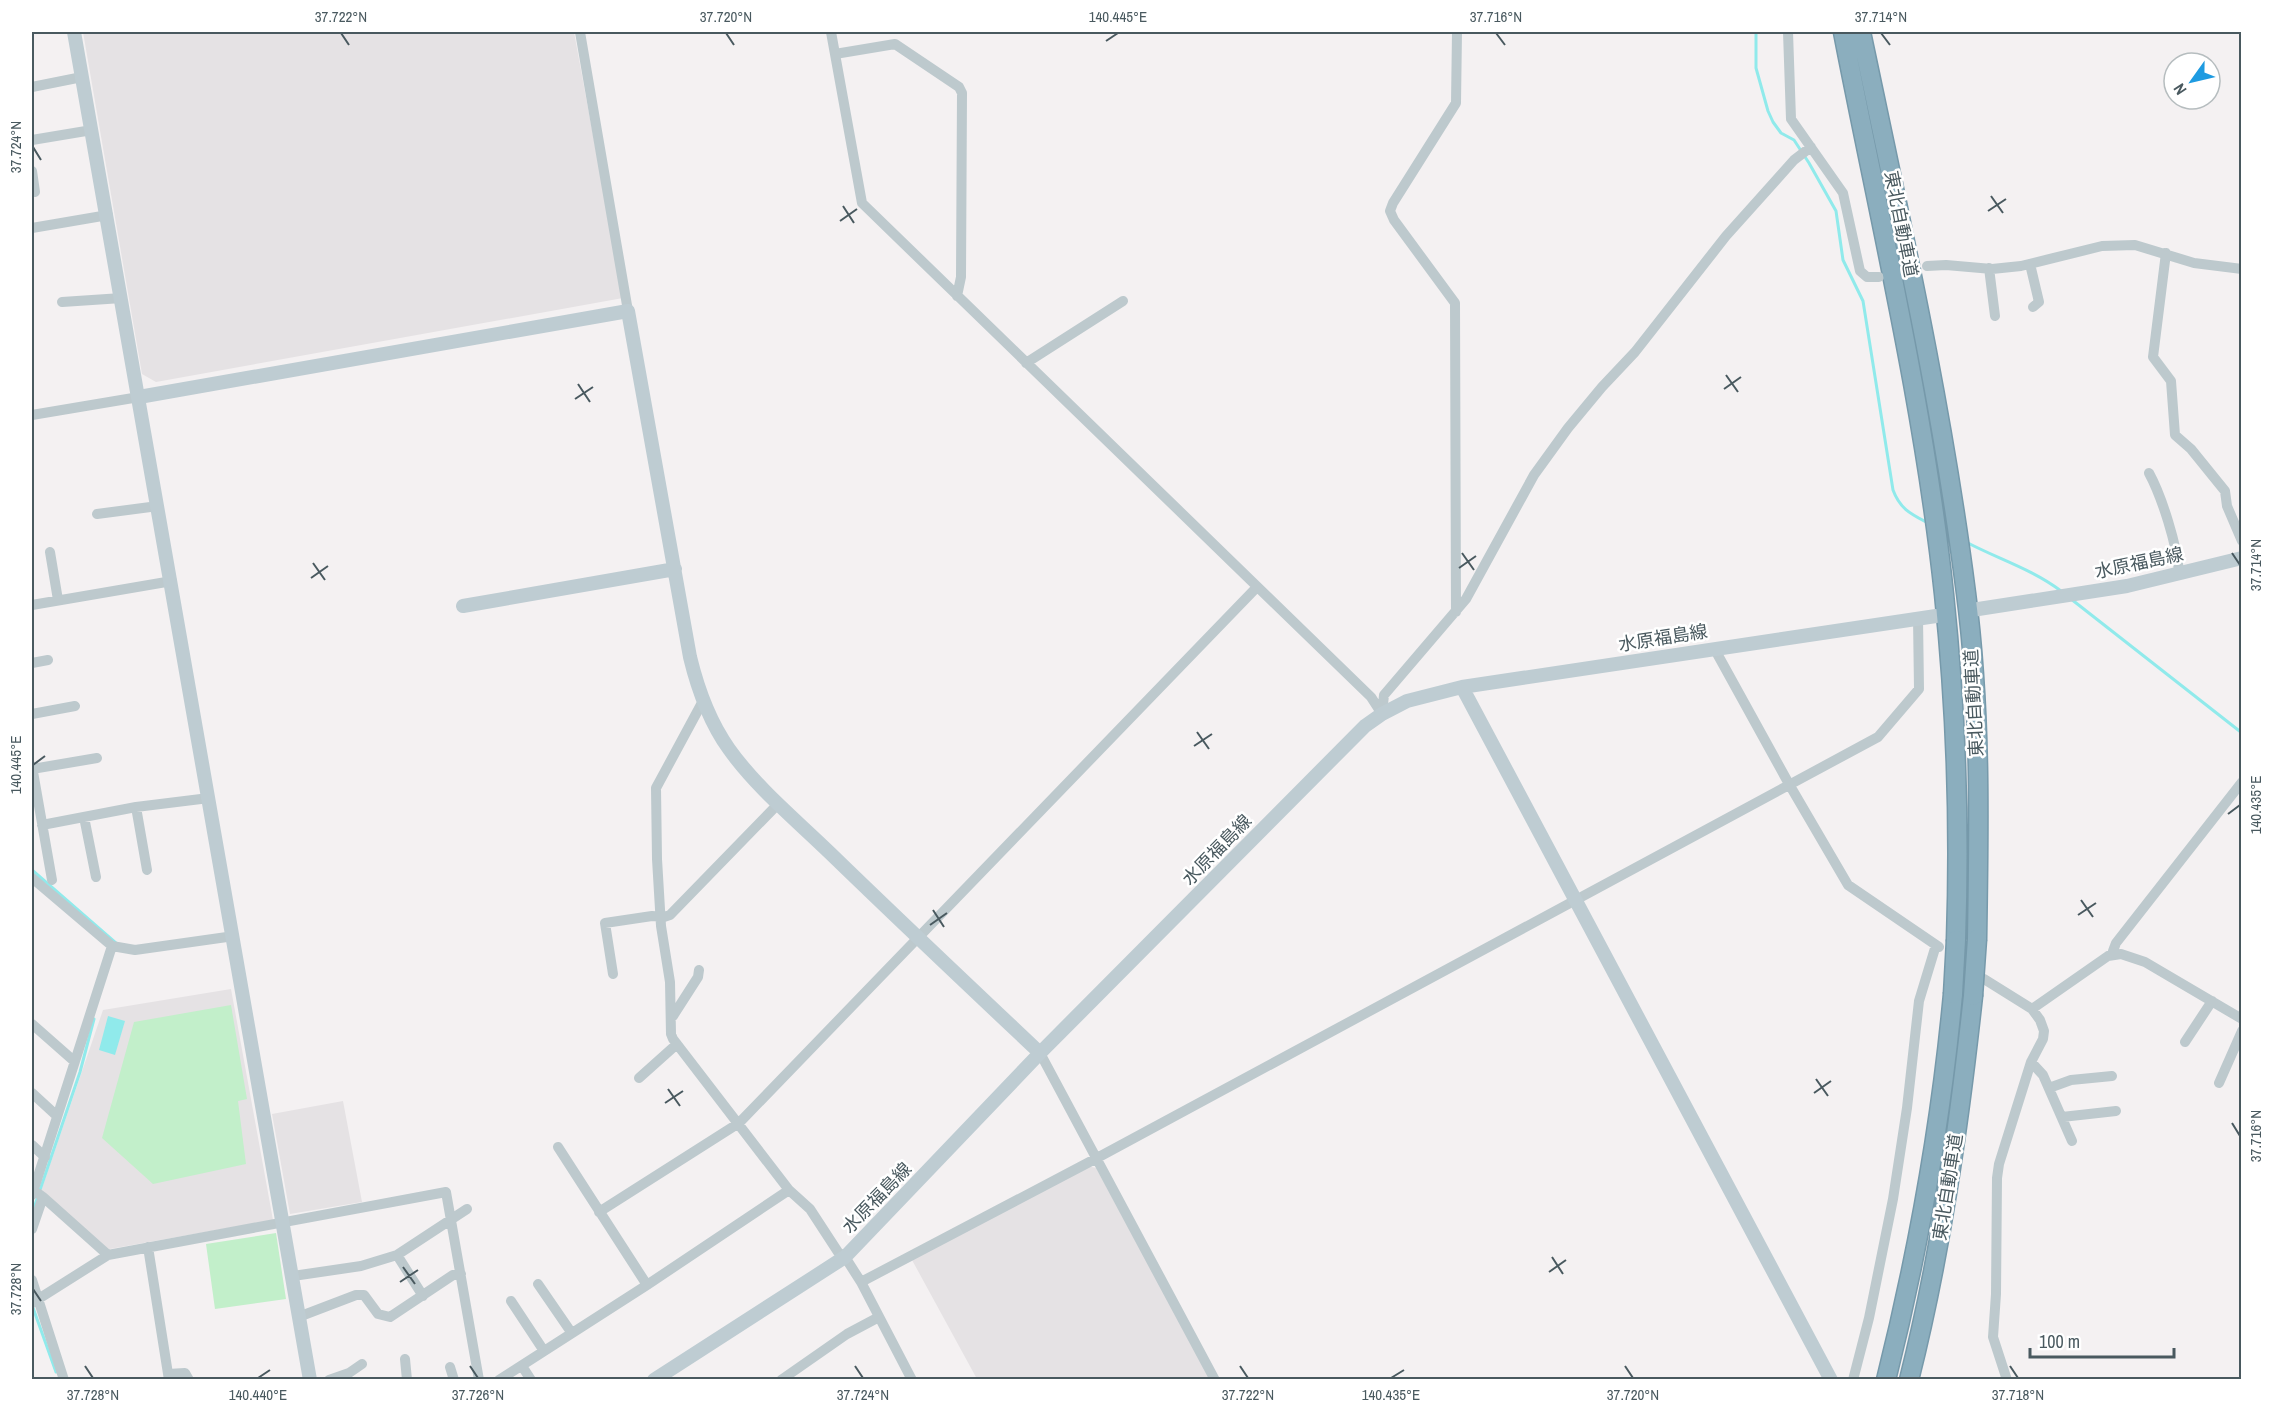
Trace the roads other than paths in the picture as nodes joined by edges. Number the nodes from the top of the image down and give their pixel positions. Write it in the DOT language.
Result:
graph roads {
  1 [pos="74,32"];
  2 [pos="580,32"];
  3 [pos="831,32"];
  4 [pos="1457,32"];
  5 [pos="1788,32"];
  6 [pos="1845,38"];
  7 [pos="1863,40"];
  8 [pos="835,54"];
  9 [pos="82,77"];
  10 [pos="32,87"];
  11 [pos="92,130"];
  12 [pos="32,140"];
  13 [pos="1811,147"];
  14 [pos="32,171"];
  15 [pos="35,192"];
  16 [pos="108,215"];
  17 [pos="32,228"];
  18 [pos="2166,253"];
  19 [pos="2030,264"];
  20 [pos="1927,266"];
  21 [pos="1989,268"];
  22 [pos="2241,269"];
  23 [pos="1879,277"];
  24 [pos="957,296"];
  25 [pos="122,298"];
  26 [pos="1123,301"];
  27 [pos="62,302"];
  28 [pos="2033,307"];
  29 [pos="628,311"];
  30 [pos="1995,316"];
  31 [pos="1026,363"];
  32 [pos="139,397"];
  33 [pos="32,416"];
  34 [pos="2149,473"];
  35 [pos="158,506"];
  36 [pos="97,514"];
  37 [pos="2241,542"];
  38 [pos="50,552"];
  39 [pos="2241,558"];
  40 [pos="675,569"];
  41 [pos="2179,573"];
  42 [pos="172,581"];
  43 [pos="1257,586"];
  44 [pos="58,600"];
  45 [pos="1969,603"];
  46 [pos="32,605"];
  47 [pos="463,606"];
  48 [pos="1456,612"];
  49 [pos="1936,616"];
  50 [pos="1918,618"];
  51 [pos="1714,648"];
  52 [pos="48,660"];
  53 [pos="32,663"];
  54 [pos="1462,687"];
  55 [pos="703,701"];
  56 [pos="75,706"];
  57 [pos="32,714"];
  58 [pos="1382,714"];
  59 [pos="97,758"];
  60 [pos="32,768"];
  61 [pos="2241,782"];
  62 [pos="1788,784"];
  63 [pos="209,798"];
  64 [pos="779,803"];
  65 [pos="136,807"];
  66 [pos="84,817"];
  67 [pos="42,825"];
  68 [pos="147,870"];
  69 [pos="96,877"];
  70 [pos="32,878"];
  71 [pos="52,880"];
  72 [pos="1574,901"];
  73 [pos="661,917"];
  74 [pos="234,936"];
  75 [pos="918,938"];
  76 [pos="1944,944"];
  77 [pos="112,946"];
  78 [pos="2115,954"];
  79 [pos="699,970"];
  80 [pos="613,974"];
  81 [pos="1984,979"];
  82 [pos="2212,1001"];
  83 [pos="2032,1009"];
  84 [pos="672,1016"];
  85 [pos="2241,1019"];
  86 [pos="32,1024"];
  87 [pos="2241,1031"];
  88 [pos="2185,1042"];
  89 [pos="677,1044"];
  90 [pos="1041,1053"];
  91 [pos="74,1062"];
  92 [pos="2031,1062"];
  93 [pos="2112,1076"];
  94 [pos="639,1078"];
  95 [pos="2219,1083"];
  96 [pos="2049,1088"];
  97 [pos="32,1093"];
  98 [pos="2116,1111"];
  99 [pos="57,1116"];
  100 [pos="2062,1117"];
  101 [pos="739,1123"];
  102 [pos="2072,1141"];
  103 [pos="32,1145"];
  104 [pos="558,1147"];
  105 [pos="45,1156"];
  106 [pos="1097,1158"];
  107 [pos="789,1190"];
  108 [pos="36,1193"];
  109 [pos="466,1209"];
  110 [pos="599,1212"];
  111 [pos="450,1220"];
  112 [pos="284,1223"];
  113 [pos="32,1229"];
  114 [pos="147,1247"];
  115 [pos="397,1255"];
  116 [pos="108,1256"];
  117 [pos="845,1257"];
  118 [pos="461,1274"];
  119 [pos="293,1276"];
  120 [pos="32,1280"];
  121 [pos="861,1282"];
  122 [pos="538,1284"];
  123 [pos="647,1285"];
  124 [pos="423,1296"];
  125 [pos="35,1301"];
  126 [pos="511,1301"];
  127 [pos="301,1316"];
  128 [pos="879,1317"];
  129 [pos="571,1332"];
  130 [pos="544,1351"];
  131 [pos="405,1359"];
  132 [pos="362,1364"];
  133 [pos="522,1366"];
  134 [pos="450,1367"];
  135 [pos="168,1378"];
  136 [pos="64,1380"];
  137 [pos="189,1380"];
  138 [pos="310,1380"];
  139 [pos="329,1380"];
  140 [pos="407,1380"];
  141 [pos="454,1380"];
  142 [pos="479,1380"];
  143 [pos="499,1380"];
  144 [pos="531,1380"];
  145 [pos="654,1380"];
  146 [pos="782,1380"];
  147 [pos="912,1380"];
  148 [pos="1215,1380"];
  149 [pos="1831,1380"];
  150 [pos="1853,1380"];
  151 [pos="1886,1380"];
  152 [pos="1909,1380"];
  153 [pos="2007,1380"];
  1 -- 9 [label="street"];
  2 -- 29 [label="street"];
  3 -- 8 [label="street"];
  4 -- 48 [label="street"];
  5 -- 13 [label="street"];
  6 -- 76 [label="highway, 東北自動車道"];
  7 -- 45 [label="highway, 東北自動車道"];
  8 -- 24 [label="street"];
  8 -- 24 [label="street"];
  9 -- 10 [label="street"];
  9 -- 11 [label="street"];
  11 -- 12 [label="street"];
  11 -- 16 [label="street"];
  13 -- 23 [label="street"];
  13 -- 48 [label="street"];
  14 -- 15 [label="street"];
  16 -- 17 [label="street"];
  16 -- 25 [label="street"];
  18 -- 19 [label="street"];
  18 -- 22 [label="street"];
  18 -- 37 [label="street"];
  19 -- 21 [label="street"];
  19 -- 28 [label="street"];
  20 -- 21 [label="street"];
  21 -- 30 [label="street"];
  24 -- 31 [label="street"];
  25 -- 27 [label="street"];
  25 -- 32 [label="street"];
  26 -- 31 [label="street"];
  29 -- 32 [label="street"];
  29 -- 40 [label="street"];
  31 -- 43 [label="street"];
  32 -- 33 [label="street"];
  32 -- 35 [label="street"];
  34 -- 41 [label="street"];
  35 -- 36 [label="street"];
  35 -- 42 [label="street"];
  38 -- 44 [label="street"];
  39 -- 41 [label="street, 水原福島線"];
  40 -- 47 [label="street"];
  40 -- 55 [label="street"];
  41 -- 45 [label="street, 水原福島線"];
  42 -- 44 [label="street"];
  42 -- 63 [label="street"];
  43 -- 58 [label="street"];
  43 -- 75 [label="street"];
  44 -- 46 [label="street"];
  45 -- 152 [label="highway, 東北自動車道, bridge"];
  48 -- 58 [label="street"];
  49 -- 50 [label="street, 水原福島線"];
  50 -- 51 [label="street, 水原福島線"];
  50 -- 62 [label="street"];
  51 -- 54 [label="street, 水原福島線"];
  51 -- 62 [label="street"];
  52 -- 53 [label="street"];
  54 -- 58 [label="street, 水原福島線"];
  54 -- 72 [label="street"];
  55 -- 64 [label="street"];
  55 -- 73 [label="street"];
  56 -- 57 [label="street"];
  58 -- 90 [label="street, 水原福島線"];
  59 -- 60 [label="street"];
  60 -- 67 [label="street"];
  61 -- 78 [label="street"];
  62 -- 72 [label="street"];
  62 -- 76 [label="street"];
  63 -- 65 [label="street"];
  63 -- 74 [label="street"];
  64 -- 73 [label="street"];
  64 -- 75 [label="street"];
  65 -- 66 [label="street"];
  65 -- 68 [label="street"];
  66 -- 67 [label="street"];
  66 -- 69 [label="street"];
  67 -- 71 [label="street"];
  70 -- 77 [label="street"];
  72 -- 106 [label="street"];
  72 -- 149 [label="street"];
  73 -- 80 [label="street"];
  73 -- 84 [label="street"];
  74 -- 77 [label="street"];
  74 -- 112 [label="street"];
  75 -- 90 [label="street"];
  75 -- 101 [label="street"];
  76 -- 150 [label="street"];
  76 -- 151 [label="highway, 東北自動車道, bridge"];
  77 -- 91 [label="street"];
  78 -- 82 [label="street"];
  78 -- 83 [label="street"];
  79 -- 84 [label="street"];
  81 -- 83 [label="street"];
  82 -- 85 [label="street"];
  82 -- 88 [label="street"];
  83 -- 92 [label="street"];
  84 -- 89 [label="street"];
  86 -- 91 [label="street"];
  87 -- 95 [label="street"];
  89 -- 94 [label="street"];
  89 -- 101 [label="street"];
  90 -- 106 [label="street"];
  90 -- 117 [label="street, 水原福島線"];
  91 -- 99 [label="street"];
  92 -- 96 [label="street"];
  92 -- 153 [label="street"];
  93 -- 96 [label="street"];
  96 -- 100 [label="street"];
  97 -- 99 [label="street"];
  98 -- 100 [label="street"];
  99 -- 105 [label="street"];
  100 -- 102 [label="street"];
  101 -- 107 [label="street"];
  101 -- 110 [label="street"];
  103 -- 105 [label="street"];
  104 -- 110 [label="street"];
  105 -- 108 [label="street"];
  106 -- 121 [label="street"];
  106 -- 148 [label="street"];
  107 -- 117 [label="street"];
  107 -- 123 [label="street"];
  108 -- 113 [label="street"];
  108 -- 116 [label="street"];
  109 -- 111 [label="street"];
  110 -- 123 [label="street"];
  111 -- 112 [label="street"];
  111 -- 115 [label="street"];
  111 -- 118 [label="street"];
  112 -- 114 [label="street"];
  112 -- 119 [label="street"];
  114 -- 116 [label="street"];
  114 -- 135 [label="street"];
  115 -- 119 [label="street"];
  115 -- 124 [label="street"];
  116 -- 125 [label="street"];
  117 -- 121 [label="street"];
  117 -- 145 [label="street, 水原福島線"];
  118 -- 124 [label="street"];
  118 -- 142 [label="street"];
  119 -- 127 [label="street"];
  120 -- 125 [label="street"];
  121 -- 128 [label="street"];
  122 -- 129 [label="street"];
  123 -- 129 [label="street"];
  124 -- 127 [label="street"];
  125 -- 136 [label="street"];
  126 -- 130 [label="street"];
  127 -- 138 [label="street"];
  128 -- 146 [label="street"];
  128 -- 147 [label="street"];
  129 -- 130 [label="street"];
  130 -- 133 [label="street"];
  131 -- 140 [label="street"];
  132 -- 139 [label="street"];
  133 -- 143 [label="street"];
  133 -- 144 [label="street"];
  134 -- 141 [label="street"];
  135 -- 137 [label="street"];
}
